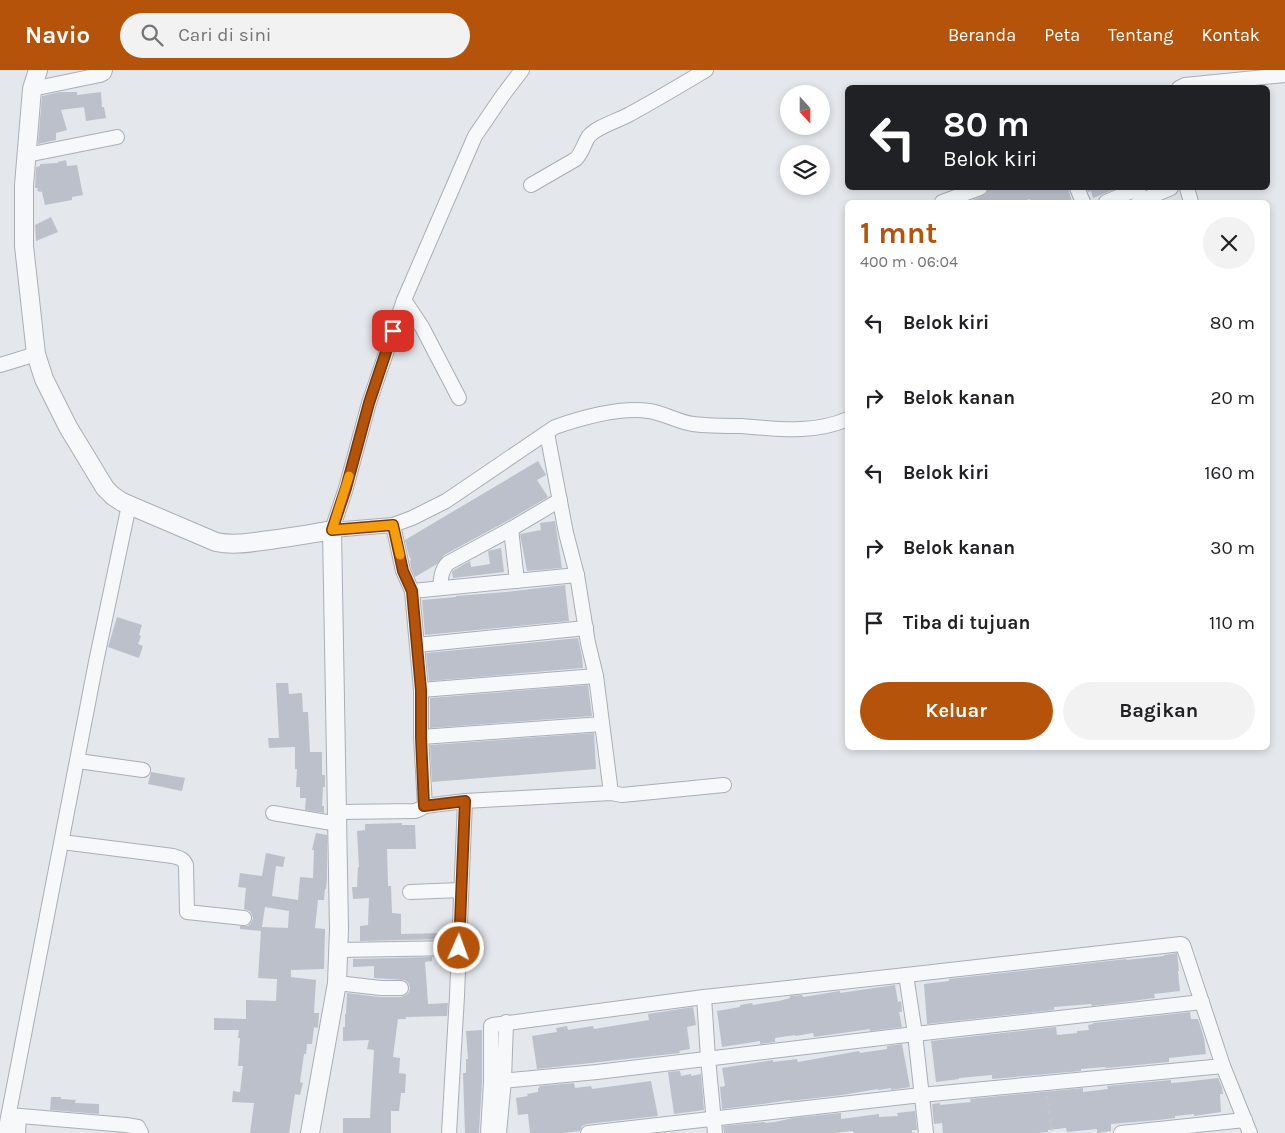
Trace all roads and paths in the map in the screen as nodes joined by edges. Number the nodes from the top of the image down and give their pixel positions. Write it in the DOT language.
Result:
graph roads {
  1 [pos="38,70"];
  2 [pos="105,70"];
  3 [pos="522,70"];
  4 [pos="706,70"];
  5 [pos="1285,75"];
  6 [pos="1185,85"];
  7 [pos="32,89"];
  8 [pos="117,136"];
  9 [pos="27,155"];
  10 [pos="531,185"];
  11 [pos="975,190"];
  12 [pos="1134,190"];
  13 [pos="1166,190"];
  14 [pos="947,200"];
  15 [pos="1111,200"];
  16 [pos="1143,200"];
  17 [pos="404,300"];
  18 [pos="30,355"];
  19 [pos="0,365"];
  20 [pos="459,398"];
  21 [pos="845,420"];
  22 [pos="547,433"];
  23 [pos="560,500"];
  24 [pos="129,504"];
  25 [pos="393,525"];
  26 [pos="511,529"];
  27 [pos="332,530"];
  28 [pos="577,575"];
  29 [pos="517,581"];
  30 [pos="440,588"];
  31 [pos="412,591"];
  32 [pos="586,628"];
  33 [pos="417,645"];
  34 [pos="596,676"];
  35 [pos="421,690"];
  36 [pos="602,724"];
  37 [pos="421,737"];
  38 [pos="78,761"];
  39 [pos="143,770"];
  40 [pos="724,785"];
  41 [pos="611,794"];
  42 [pos="465,801"];
  43 [pos="424,806"];
  44 [pos="274,813"];
  45 [pos="338,818"];
  46 [pos="62,842"];
  47 [pos="461,890"];
  48 [pos="410,892"];
  49 [pos="244,918"];
  50 [pos="459,948"];
  51 [pos="339,950"];
  52 [pos="906,976"];
  53 [pos="337,983"];
  54 [pos="401,988"];
  55 [pos="704,997"];
  56 [pos="1202,1002"];
  57 [pos="915,1034"];
  58 [pos="708,1058"];
  59 [pos="1223,1066"];
  60 [pos="498,1081"];
  61 [pos="1046,1082"];
  62 [pos="921,1094"];
  63 [pos="14,1116"];
  64 [pos="714,1118"];
  65 [pos="1245,1120"];
  66 [pos="492,1124"];
  67 [pos="75,1127"];
  68 [pos="5,1133"];
  69 [pos="18,1133"];
  70 [pos="141,1133"];
  71 [pos="310,1133"];
  72 [pos="449,1133"];
  73 [pos="499,1133"];
  74 [pos="588,1133"];
  75 [pos="715,1133"];
  76 [pos="926,1133"];
  77 [pos="1052,1133"];
  78 [pos="1121,1133"];
  79 [pos="1250,1133"];
  1 -- 7 [label="street"];
  2 -- 7 [label="street"];
  3 -- 17 [label="street"];
  4 -- 10 [label="street"];
  5 -- 6 [label="street"];
  7 -- 9 [label="street"];
  8 -- 9 [label="street"];
  9 -- 18 [label="street"];
  11 -- 14 [label="street"];
  12 -- 15 [label="street"];
  13 -- 16 [label="street"];
  17 -- 20 [label="street"];
  17 -- 27 [label="street"];
  18 -- 19 [label="street"];
  18 -- 24 [label="street"];
  21 -- 22 [label="street"];
  22 -- 23 [label="street"];
  22 -- 25 [label="street"];
  23 -- 26 [label="street"];
  23 -- 28 [label="street"];
  24 -- 27 [label="street"];
  24 -- 38 [label="street"];
  25 -- 27 [label="street"];
  25 -- 31 [label="street"];
  26 -- 29 [label="street"];
  26 -- 30 [label="street"];
  27 -- 45 [label="street"];
  28 -- 29 [label="street"];
  28 -- 32 [label="street"];
  29 -- 30 [label="street"];
  30 -- 31 [label="street"];
  31 -- 33 [label="street"];
  32 -- 33 [label="street"];
  32 -- 34 [label="street"];
  33 -- 35 [label="street"];
  34 -- 35 [label="street"];
  34 -- 36 [label="street"];
  35 -- 37 [label="street"];
  36 -- 37 [label="street"];
  36 -- 41 [label="street"];
  37 -- 43 [label="street"];
  38 -- 39 [label="street"];
  38 -- 46 [label="street"];
  40 -- 41 [label="street"];
  41 -- 42 [label="street"];
  42 -- 43 [label="street"];
  42 -- 47 [label="street"];
  43 -- 45 [label="street"];
  44 -- 45 [label="street"];
  45 -- 51 [label="street"];
  46 -- 49 [label="street"];
  46 -- 63 [label="street"];
  47 -- 48 [label="street"];
  47 -- 50 [label="street"];
  50 -- 51 [label="street"];
  50 -- 72 [label="street"];
  51 -- 53 [label="street"];
  52 -- 55 [label="street"];
  52 -- 56 [label="street"];
  52 -- 57 [label="street"];
  53 -- 54 [label="street"];
  53 -- 71 [label="street"];
  55 -- 58 [label="street"];
  55 -- 60 [label="street"];
  56 -- 57 [label="street"];
  56 -- 59 [label="street"];
  57 -- 58 [label="street"];
  57 -- 62 [label="street"];
  58 -- 60 [label="street"];
  58 -- 64 [label="street"];
  59 -- 61 [label="street"];
  59 -- 65 [label="street"];
  60 -- 66 [label="street"];
  61 -- 62 [label="street"];
  61 -- 77 [label="path"];
  62 -- 64 [label="street"];
  62 -- 76 [label="street"];
  63 -- 67 [label="street"];
  63 -- 68 [label="street"];
  63 -- 69 [label="street"];
  64 -- 74 [label="street"];
  64 -- 75 [label="street"];
  65 -- 78 [label="street"];
  65 -- 79 [label="street"];
  66 -- 73 [label="street"];
  67 -- 70 [label="street"];
}
